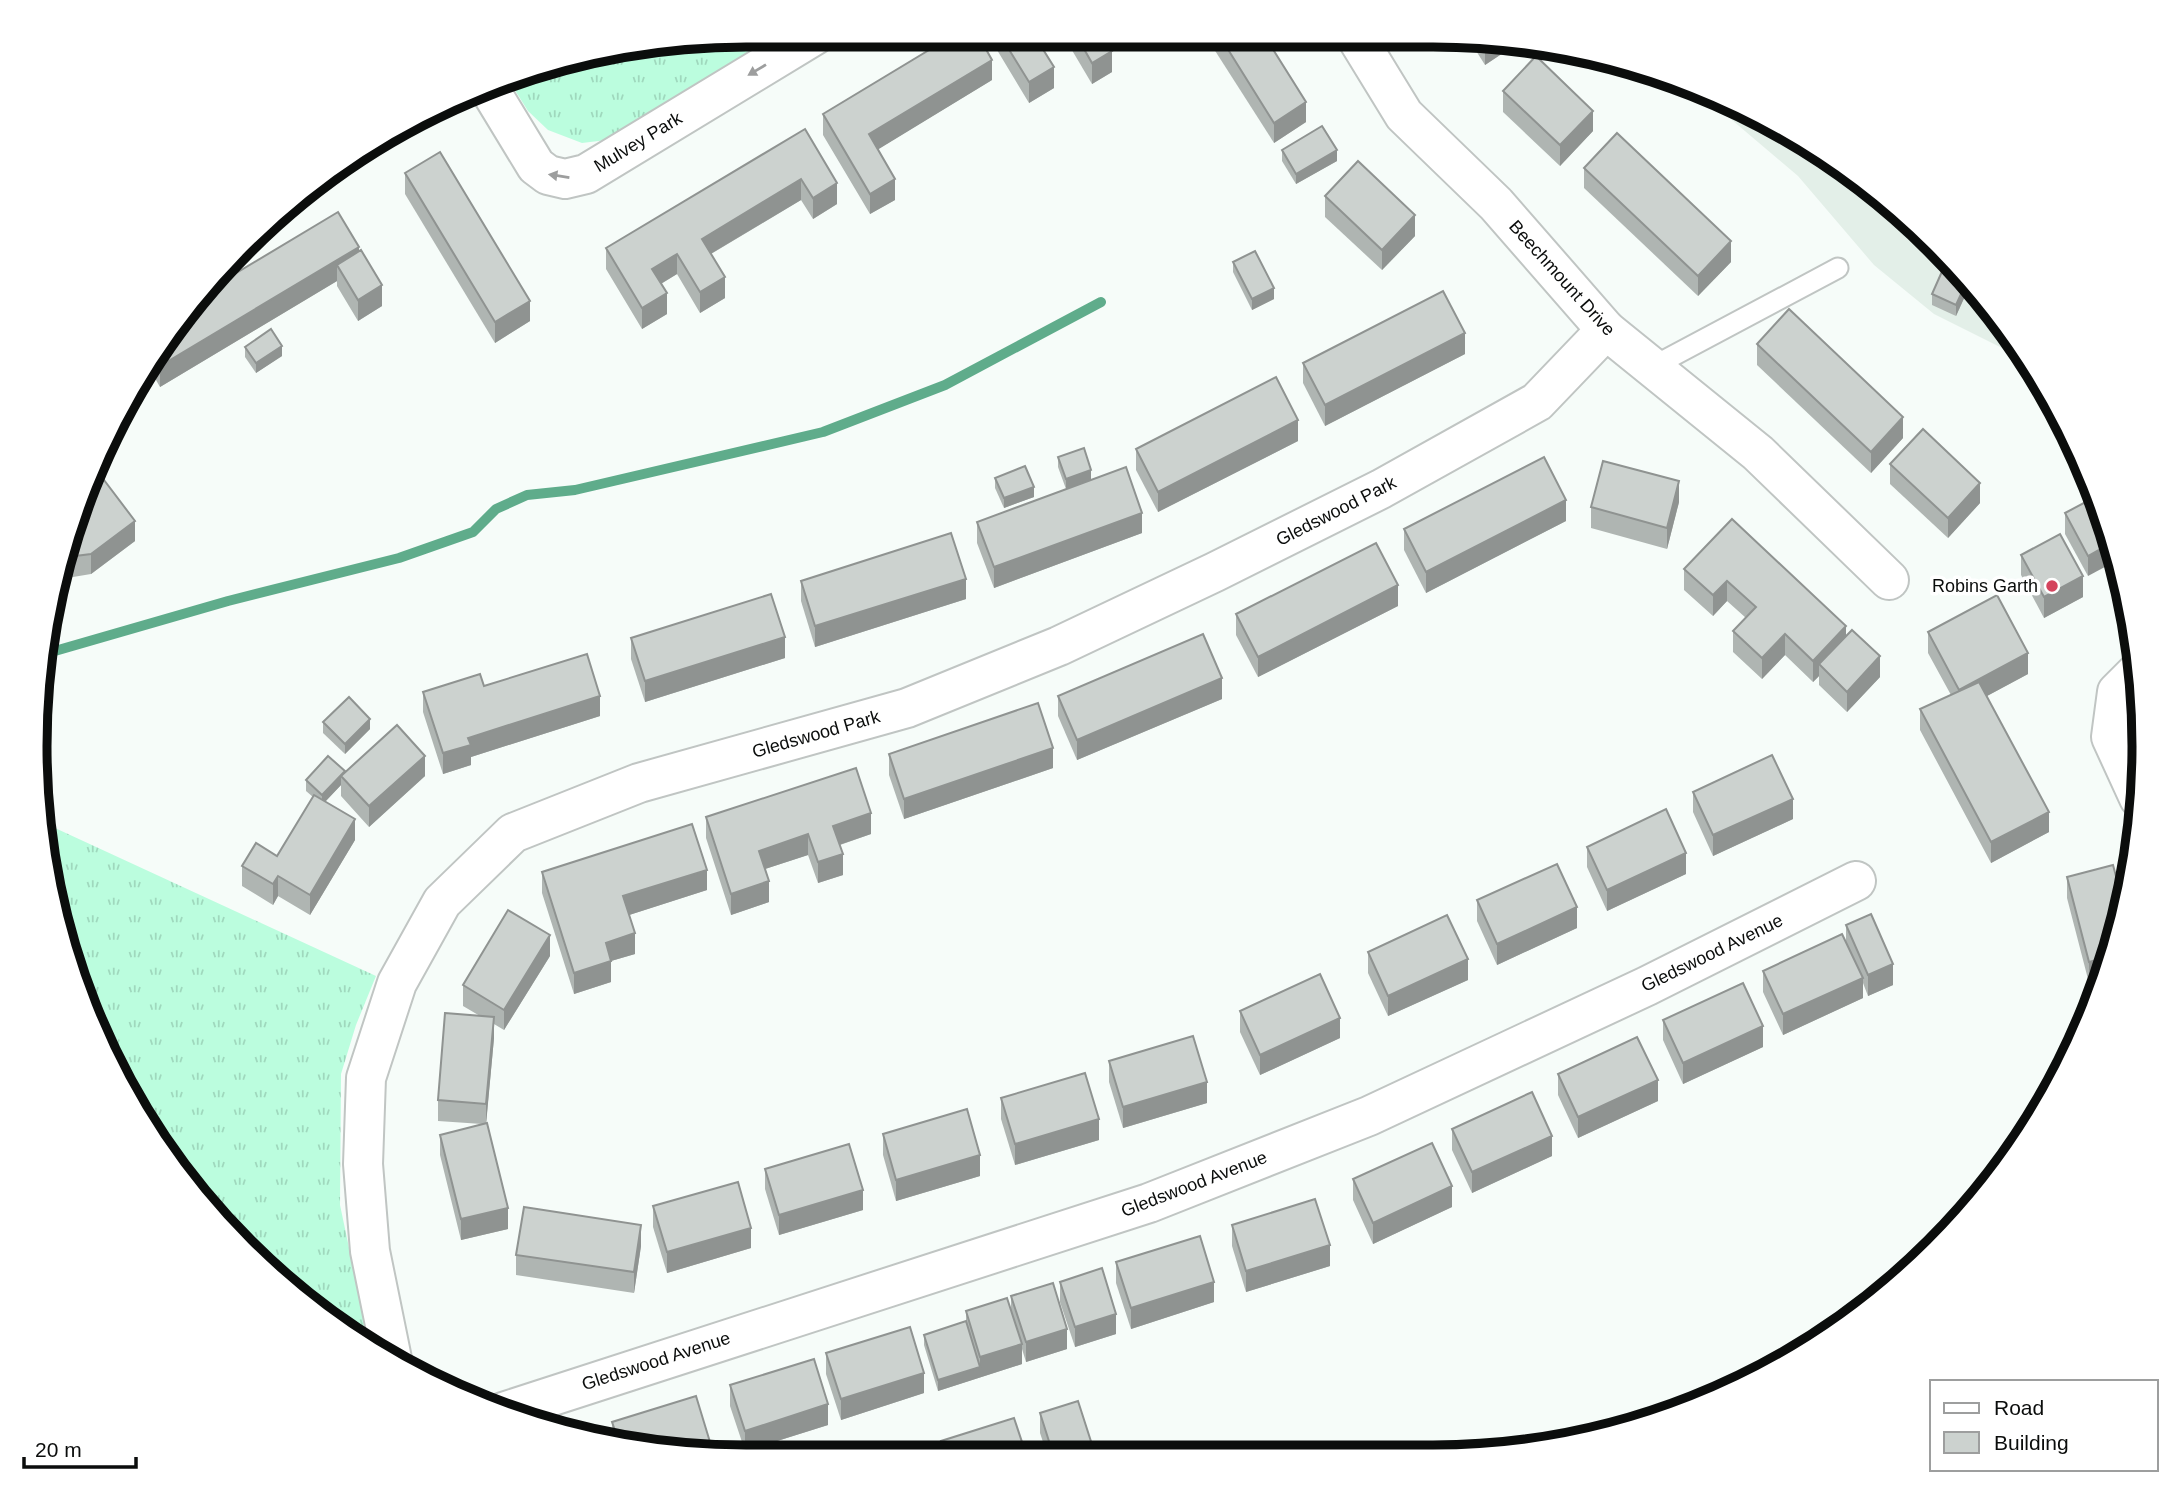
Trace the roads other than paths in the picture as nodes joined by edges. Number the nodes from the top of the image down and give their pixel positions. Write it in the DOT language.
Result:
graph roads {
  1 [pos="795,47"];
  2 [pos="1362,47"];
  3 [pos="493,95"];
  4 [pos="1838,268"];
  5 [pos="1606,330"];
  6 [pos="1652,367"];
  7 [pos="1889,580"];
  8 [pos="2128,681"];
  9 [pos="2131,779"];
  10 [pos="1856,881"];
  11 [pos="389,1346"];
  12 [pos="518,1407"];
  1 -- 3 [label="street, Mulvey Park, one-way"];
  2 -- 5 [label="street, Beechmount Drive"];
  4 -- 6 [label="lane"];
  5 -- 6 [label="street, Beechmount Drive"];
  5 -- 11 [label="street, Gledswood Park"];
  6 -- 7 [label="street, Beechmount Drive"];
  8 -- 9 [label="street"];
  10 -- 12 [label="street, Gledswood Avenue"];
}
